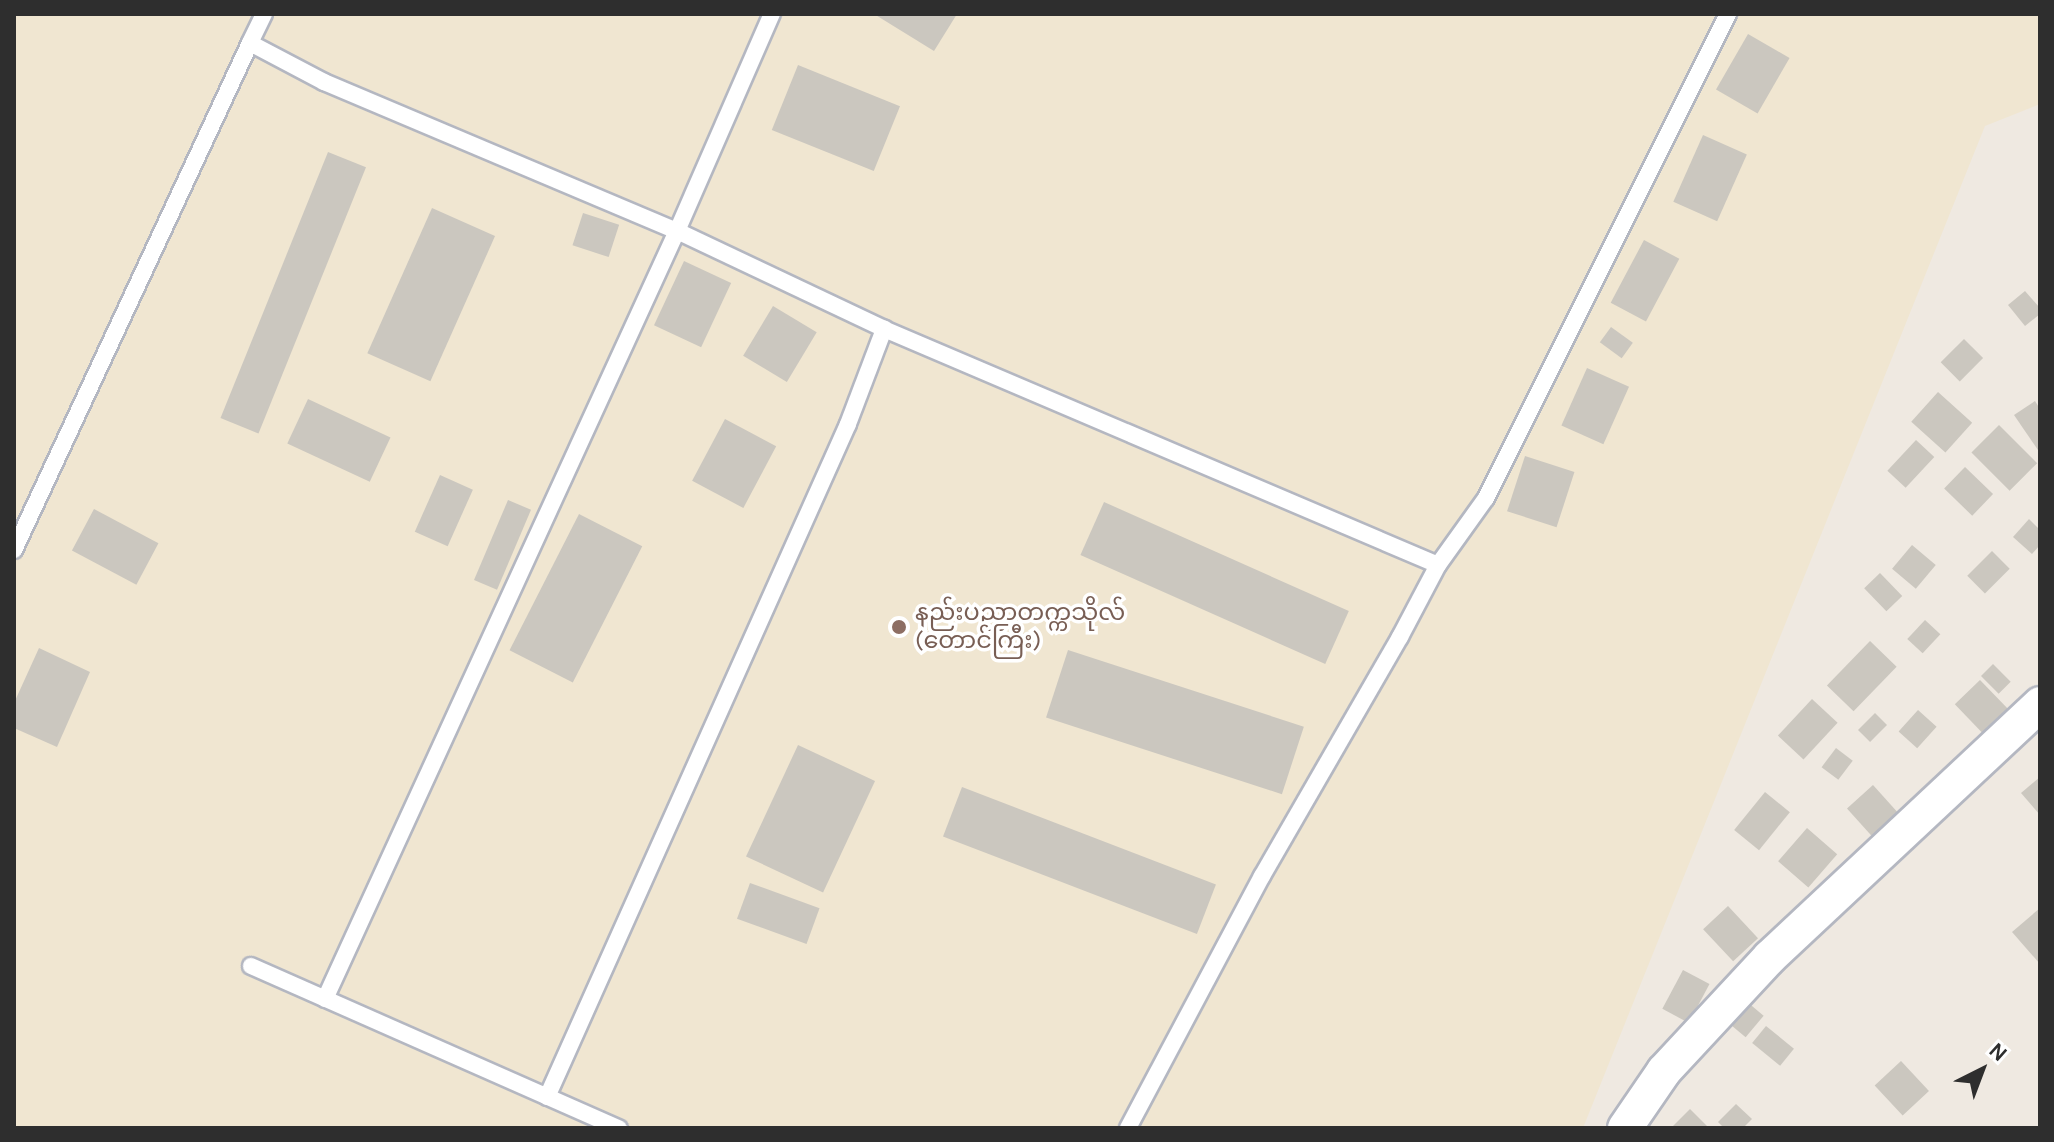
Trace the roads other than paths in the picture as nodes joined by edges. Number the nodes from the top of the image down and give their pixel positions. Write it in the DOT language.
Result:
graph roads {
  1 [pos="264,14"];
  2 [pos="772,14"];
  3 [pos="1728,14"];
  4 [pos="250,43"];
  5 [pos="677,231"];
  6 [pos="884,329"];
  7 [pos="14,550"];
  8 [pos="1438,565"];
  9 [pos="2040,704"];
  10 [pos="251,966"];
  11 [pos="325,999"];
  12 [pos="547,1097"];
  13 [pos="619,1128"];
  14 [pos="1128,1128"];
  15 [pos="1625,1128"];
  1 -- 4 [label="lane"];
  2 -- 5 [label="lane"];
  3 -- 8 [label="lane"];
  4 -- 5 [label="lane"];
  4 -- 7 [label="lane"];
  5 -- 6 [label="lane"];
  5 -- 11 [label="lane"];
  6 -- 8 [label="lane"];
  6 -- 12 [label="lane"];
  8 -- 14 [label="lane"];
  9 -- 15 [label="street"];
  10 -- 11 [label="lane"];
  11 -- 12 [label="lane"];
  12 -- 13 [label="lane"];
}
